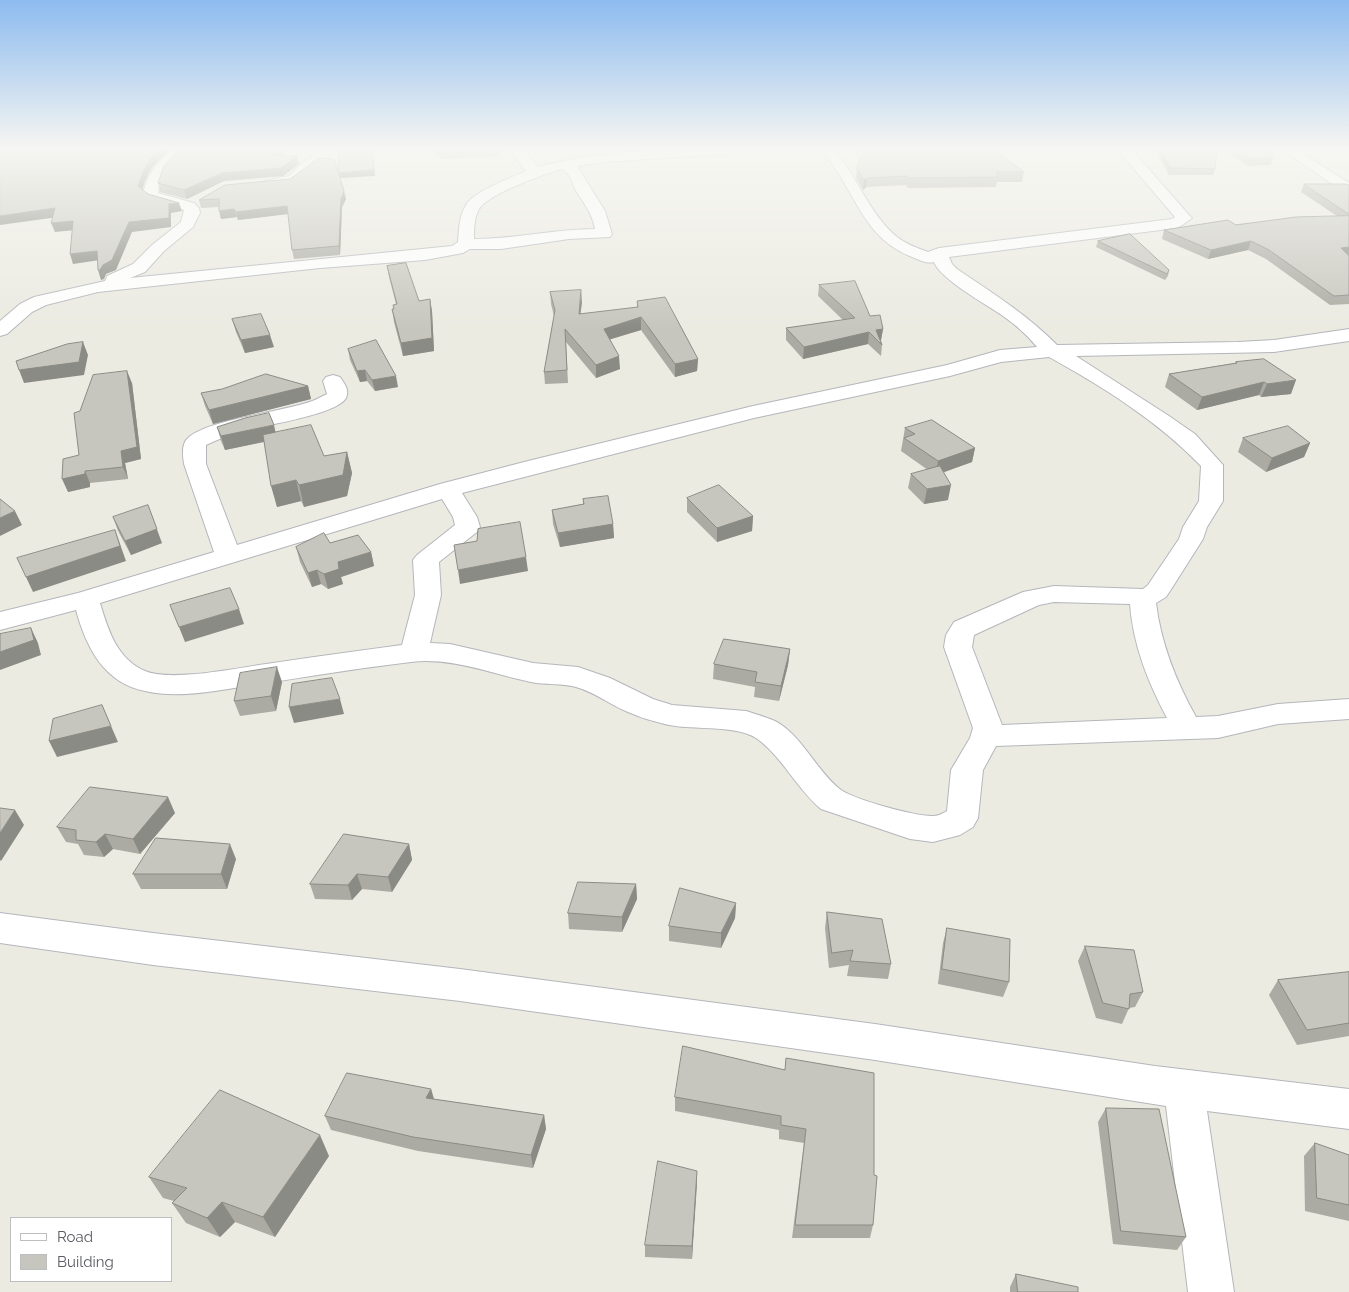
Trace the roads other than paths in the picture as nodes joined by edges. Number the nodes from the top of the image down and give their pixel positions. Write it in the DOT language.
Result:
graph roads {
  1 [pos="192,209"];
  2 [pos="471,209"];
  3 [pos="597,209"];
  4 [pos="868,209"];
  5 [pos="1176,209"];
  6 [pos="466,244"];
  7 [pos="938,259"];
  8 [pos="98,287"];
  9 [pos="0,330"];
  10 [pos="1349,335"];
  11 [pos="1052,351"];
  12 [pos="333,382"];
  13 [pos="448,489"];
  14 [pos="228,555"];
  15 [pos="86,598"];
  16 [pos="1142,598"];
  17 [pos="0,621"];
  18 [pos="414,652"];
  19 [pos="1349,709"];
  20 [pos="1187,728"];
  21 [pos="988,736"];
  22 [pos="0,928"];
  23 [pos="1184,1088"];
  24 [pos="1349,1109"];
  25 [pos="1211,1292"];
  1 -- 8 [label="street"];
  2 -- 6 [label="street"];
  3 -- 6 [label="street"];
  4 -- 7 [label="street"];
  5 -- 7 [label="street"];
  6 -- 8 [label="street"];
  7 -- 11 [label="street"];
  8 -- 9 [label="street"];
  10 -- 11 [label="street"];
  11 -- 13 [label="street"];
  11 -- 16 [label="street"];
  12 -- 14 [label="street"];
  13 -- 14 [label="street"];
  13 -- 18 [label="street"];
  14 -- 15 [label="street"];
  15 -- 17 [label="street"];
  15 -- 18 [label="street"];
  16 -- 20 [label="street"];
  16 -- 21 [label="street"];
  18 -- 21 [label="street"];
  19 -- 20 [label="street"];
  20 -- 21 [label="street"];
  22 -- 23 [label="street"];
  23 -- 24 [label="street"];
  23 -- 25 [label="street"];
}
